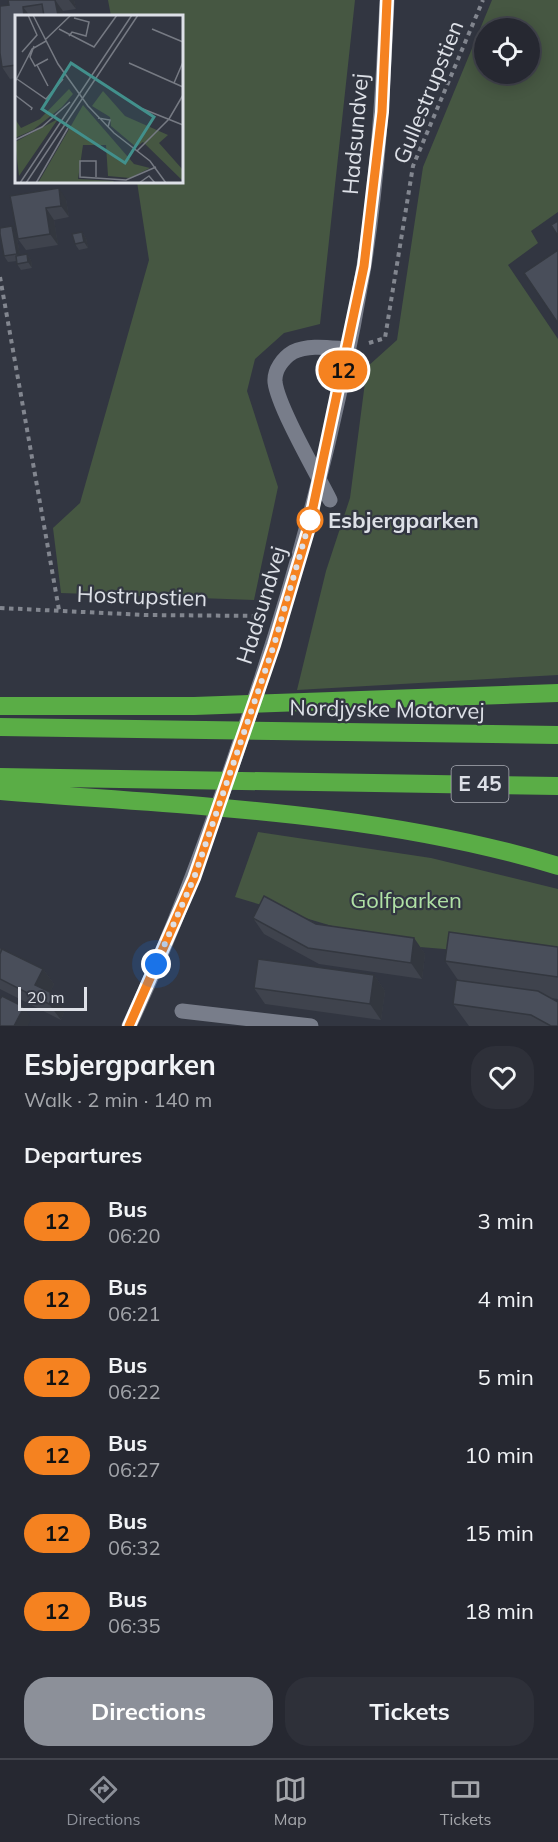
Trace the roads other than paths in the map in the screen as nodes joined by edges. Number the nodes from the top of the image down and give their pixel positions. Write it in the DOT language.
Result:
graph roads {
  1 [pos="387,0"];
  2 [pos="348,349"];
  3 [pos="330,500"];
  4 [pos="558,693"];
  5 [pos="0,706"];
  6 [pos="0,727"];
  7 [pos="558,735"];
  8 [pos="0,777"];
  9 [pos="558,786"];
  10 [pos="0,792"];
  11 [pos="558,866"];
  12 [pos="182,1011"];
  13 [pos="129,1026"];
  14 [pos="311,1026"];
  1 -- 2 [label="street, Hadsundvej"];
  2 -- 3 [label="street"];
  2 -- 13 [label="street, Hadsundvej"];
  4 -- 5 [label="highway"];
  6 -- 7 [label="highway, Nordjyske Motorvej / E 45"];
  8 -- 9 [label="highway, E 45"];
  10 -- 11 [label="highway"];
  12 -- 14 [label="street"];
}
